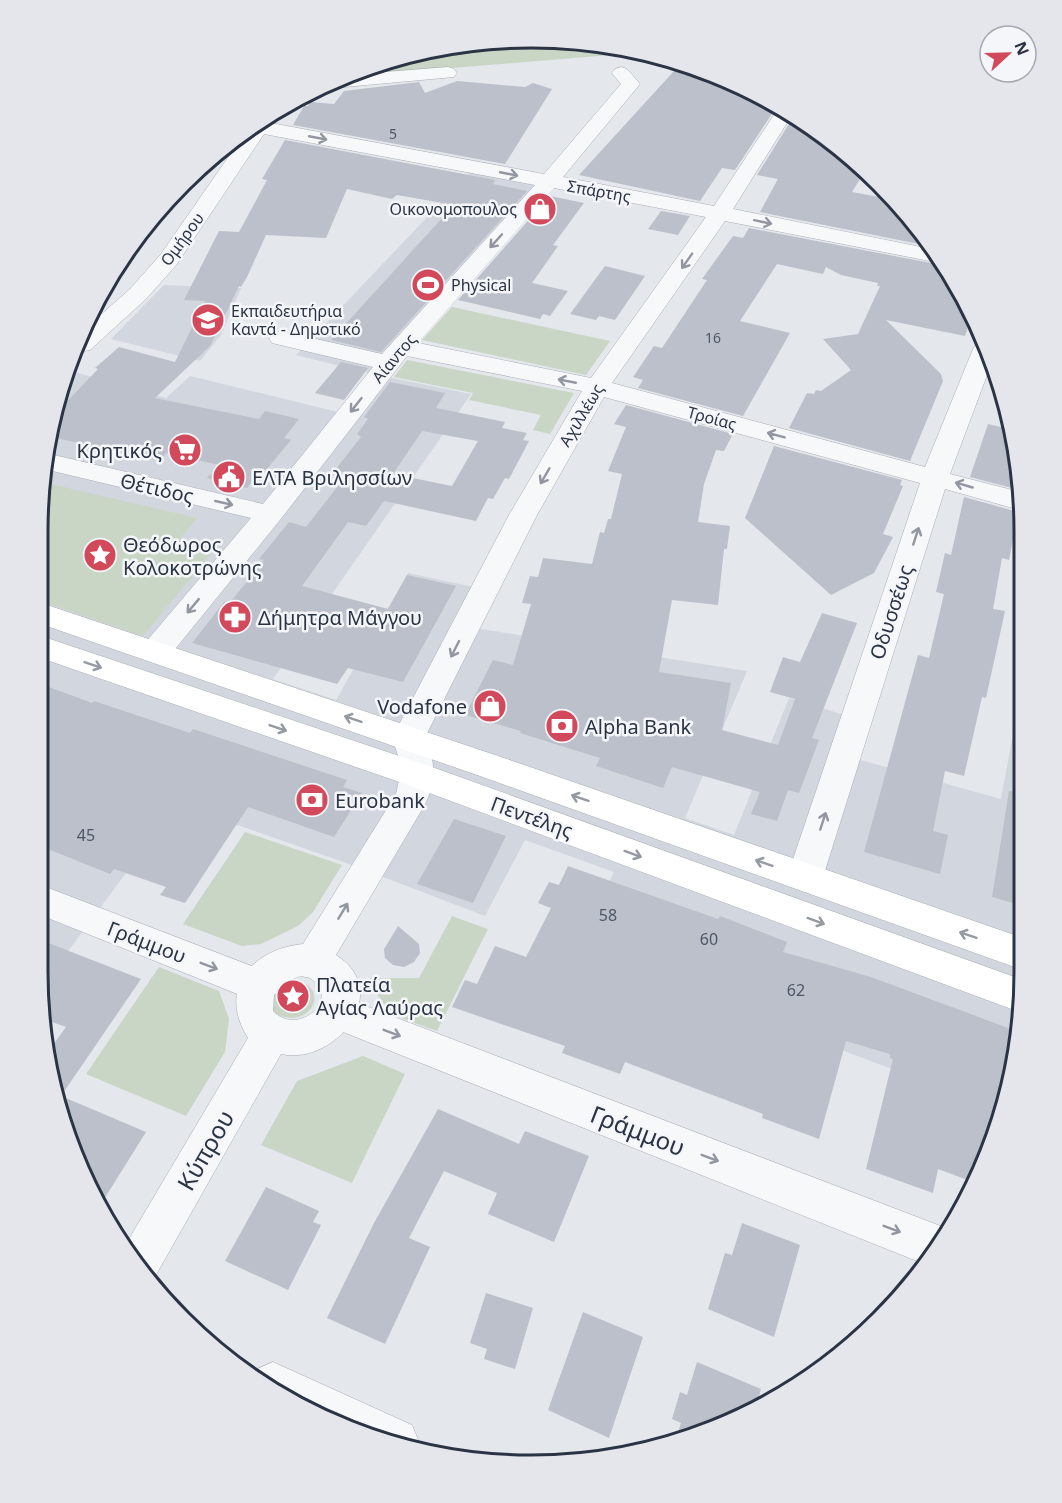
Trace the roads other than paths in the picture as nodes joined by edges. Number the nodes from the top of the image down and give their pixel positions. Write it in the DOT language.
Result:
graph roads {
  1 [pos="448,73"];
  2 [pos="621,73"];
  3 [pos="360,80"];
  4 [pos="781,118"];
  5 [pos="272,124"];
  6 [pos="253,136"];
  7 [pos="549,182"];
  8 [pos="720,213"];
  9 [pos="927,255"];
  10 [pos="101,317"];
  11 [pos="281,338"];
  12 [pos="395,355"];
  13 [pos="981,358"];
  14 [pos="597,387"];
  15 [pos="53,463"];
  16 [pos="935,477"];
  17 [pos="1013,499"];
  18 [pos="270,514"];
  19 [pos="48,615"];
  20 [pos="48,649"];
  21 [pos="156,651"];
  22 [pos="408,738"];
  23 [pos="420,776"];
  24 [pos="805,877"];
  25 [pos="48,903"];
  26 [pos="1014,951"];
  27 [pos="313,961"];
  28 [pos="257,985"];
  29 [pos="1013,993"];
  30 [pos="338,1012"];
  31 [pos="271,1034"];
  32 [pos="930,1244"];
  33 [pos="142,1258"];
  1 -- 3 [label="street"];
  2 -- 7 [label="street, Αίαντος"];
  4 -- 8 [label="street, Αχιλλέως"];
  5 -- 7 [label="street, Σπάρτης, one-way"];
  6 -- 10 [label="street, Ομήρου"];
  7 -- 8 [label="street, Σπάρτης"];
  7 -- 12 [label="street, Αίαντος, one-way"];
  8 -- 9 [label="street, Σπάρτης, one-way"];
  8 -- 14 [label="street, Αχιλλέως, one-way"];
  11 -- 12 [label="street, Τροίας"];
  14 -- 12 [label="street, Τροίας, one-way"];
  12 -- 18 [label="street, Αίαντος, one-way"];
  13 -- 16 [label="street, Οδυσσέως"];
  16 -- 14 [label="street, Τροίας, one-way"];
  14 -- 22 [label="street, Αχιλλέως, one-way"];
  15 -- 18 [label="street, Θέτιδος, one-way"];
  17 -- 16 [label="street, Τροίας, one-way"];
  24 -- 16 [label="street, Οδυσσέως, one-way"];
  18 -- 21 [label="street, Αίαντος, one-way"];
  19 -- 21 [label="main road, Πεντέλης"];
  20 -- 23 [label="main road, Πεντέλης, one-way"];
  22 -- 21 [label="main road, Πεντέλης, one-way"];
  22 -- 23 [label="street"];
  24 -- 22 [label="main road, Πεντέλης, one-way"];
  27 -- 23 [label="street, one-way"];
  23 -- 29 [label="main road, Πεντέλης, one-way"];
  26 -- 24 [label="main road, Πεντέλης, one-way"];
  25 -- 28 [label="street, Γράμμου, one-way"];
  27 -- 28 [label="street"];
  27 -- 30 [label="street"];
  28 -- 31 [label="street"];
  30 -- 31 [label="street"];
  30 -- 32 [label="street, Γράμμου, one-way"];
  31 -- 33 [label="street, Κύπρου"];
}
